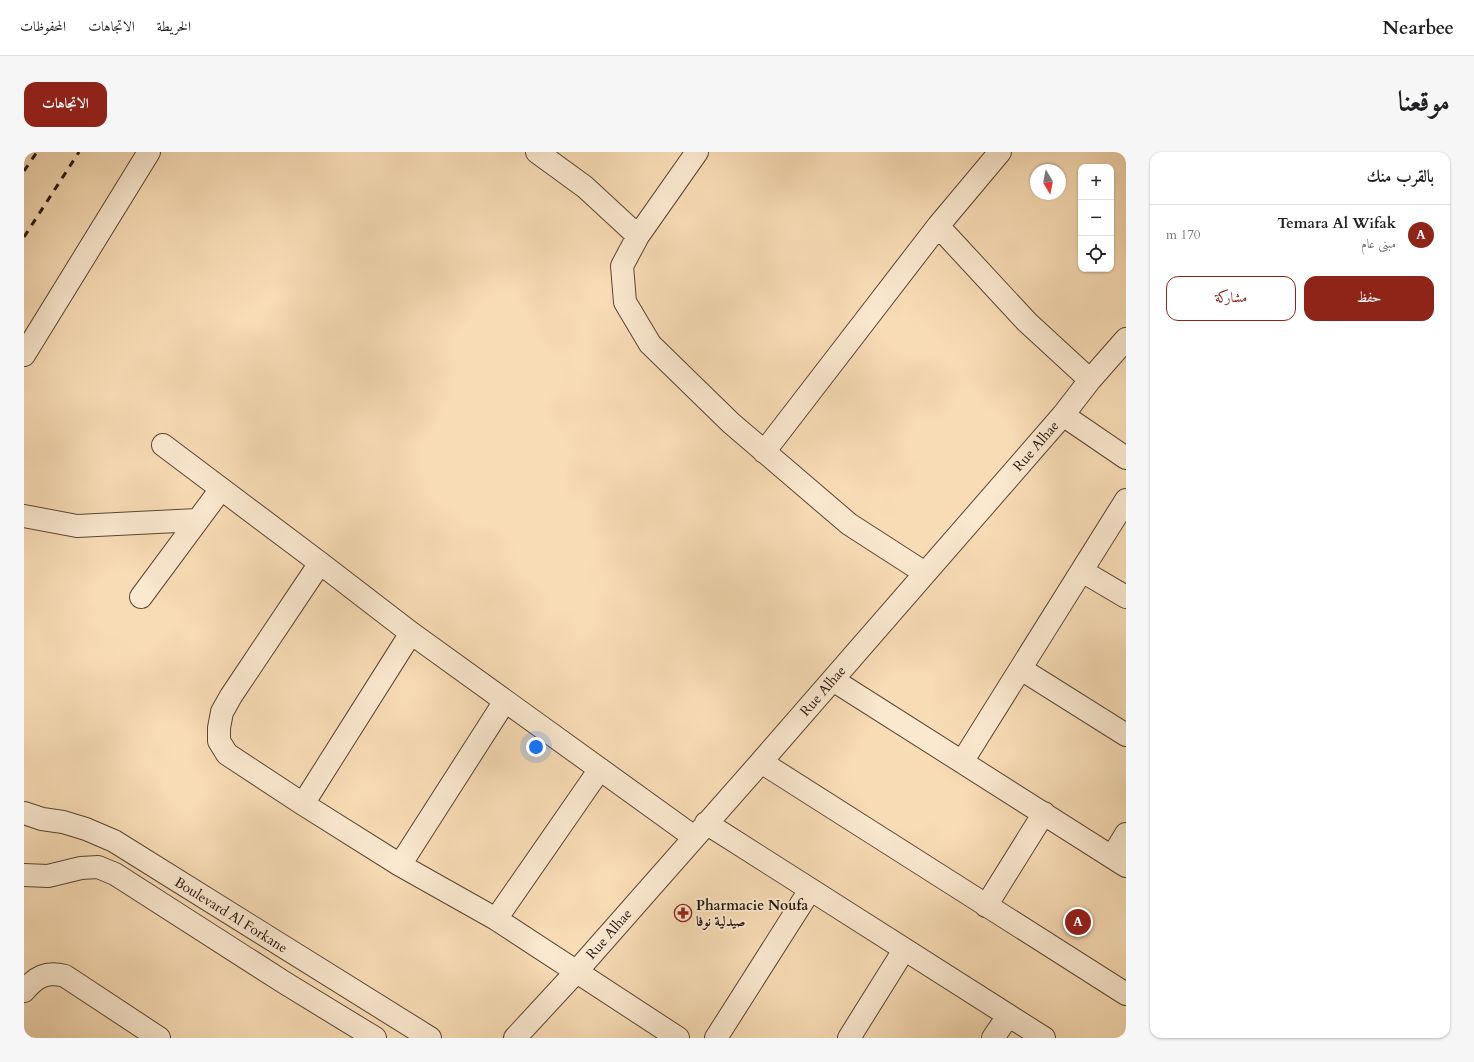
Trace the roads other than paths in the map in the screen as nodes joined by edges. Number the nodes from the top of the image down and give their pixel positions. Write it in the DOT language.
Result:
graph roads {
  1 [pos="149,152"];
  2 [pos="537,152"];
  3 [pos="697,152"];
  4 [pos="1000,152"];
  5 [pos="938,226"];
  6 [pos="638,236"];
  7 [pos="1126,339"];
  8 [pos="24,355"];
  9 [pos="1090,380"];
  10 [pos="1063,415"];
  11 [pos="163,445"];
  12 [pos="764,452"];
  13 [pos="1126,458"];
  14 [pos="221,489"];
  15 [pos="1126,500"];
  16 [pos="24,516"];
  17 [pos="197,520"];
  18 [pos="320,563"];
  19 [pos="1082,571"];
  20 [pos="925,573"];
  21 [pos="141,597"];
  22 [pos="1126,597"];
  23 [pos="411,633"];
  24 [pos="1021,669"];
  25 [pos="833,680"];
  26 [pos="505,701"];
  27 [pos="1126,736"];
  28 [pos="761,762"];
  29 [pos="962,762"];
  30 [pos="600,769"];
  31 [pos="303,804"];
  32 [pos="24,813"];
  33 [pos="1044,814"];
  34 [pos="700,830"];
  35 [pos="1126,834"];
  36 [pos="1119,861"];
  37 [pos="400,865"];
  38 [pos="24,875"];
  39 [pos="810,890"];
  40 [pos="986,906"];
  41 [pos="496,919"];
  42 [pos="904,950"];
  43 [pos="576,972"];
  44 [pos="24,990"];
  45 [pos="1126,994"];
  46 [pos="1008,1016"];
  47 [pos="149,1035"];
  48 [pos="375,1038"];
  49 [pos="430,1038"];
  50 [pos="515,1038"];
  51 [pos="678,1038"];
  52 [pos="716,1038"];
  53 [pos="849,1038"];
  54 [pos="993,1038"];
  55 [pos="1044,1038"];
  1 -- 8 [label="street"];
  2 -- 6 [label="street"];
  3 -- 6 [label="street"];
  4 -- 5 [label="street"];
  5 -- 9 [label="street"];
  5 -- 12 [label="street"];
  6 -- 12 [label="street"];
  7 -- 9 [label="street, Rue Alhae"];
  9 -- 10 [label="street, Rue Alhae"];
  10 -- 13 [label="street"];
  10 -- 20 [label="street, Rue Alhae"];
  11 -- 14 [label="street"];
  12 -- 20 [label="street"];
  14 -- 17 [label="street"];
  14 -- 18 [label="street"];
  15 -- 19 [label="street"];
  16 -- 17 [label="street"];
  17 -- 21 [label="street"];
  18 -- 23 [label="street"];
  18 -- 31 [label="street"];
  19 -- 22 [label="street"];
  19 -- 24 [label="street"];
  20 -- 25 [label="street, Rue Alhae"];
  23 -- 26 [label="street"];
  23 -- 31 [label="street"];
  24 -- 27 [label="street"];
  24 -- 29 [label="street"];
  25 -- 28 [label="street, Rue Alhae"];
  25 -- 29 [label="street"];
  26 -- 30 [label="street"];
  26 -- 37 [label="street"];
  28 -- 34 [label="street, Rue Alhae"];
  28 -- 40 [label="street"];
  29 -- 33 [label="street"];
  30 -- 34 [label="street"];
  30 -- 41 [label="street"];
  31 -- 37 [label="street"];
  32 -- 49 [label="street, Boulevard Al Forkane"];
  33 -- 36 [label="street"];
  33 -- 40 [label="street"];
  34 -- 39 [label="street"];
  34 -- 43 [label="street, Rue Alhae"];
  35 -- 36 [label="street"];
  37 -- 41 [label="street"];
  38 -- 48 [label="street, Boulevard Al Forkane"];
  39 -- 42 [label="street"];
  39 -- 52 [label="street"];
  40 -- 45 [label="street"];
  41 -- 43 [label="street"];
  42 -- 46 [label="street"];
  42 -- 53 [label="street"];
  43 -- 50 [label="street, Rue Alhae"];
  43 -- 51 [label="street"];
  44 -- 47 [label="street"];
  46 -- 54 [label="street"];
  46 -- 55 [label="street"];
}
